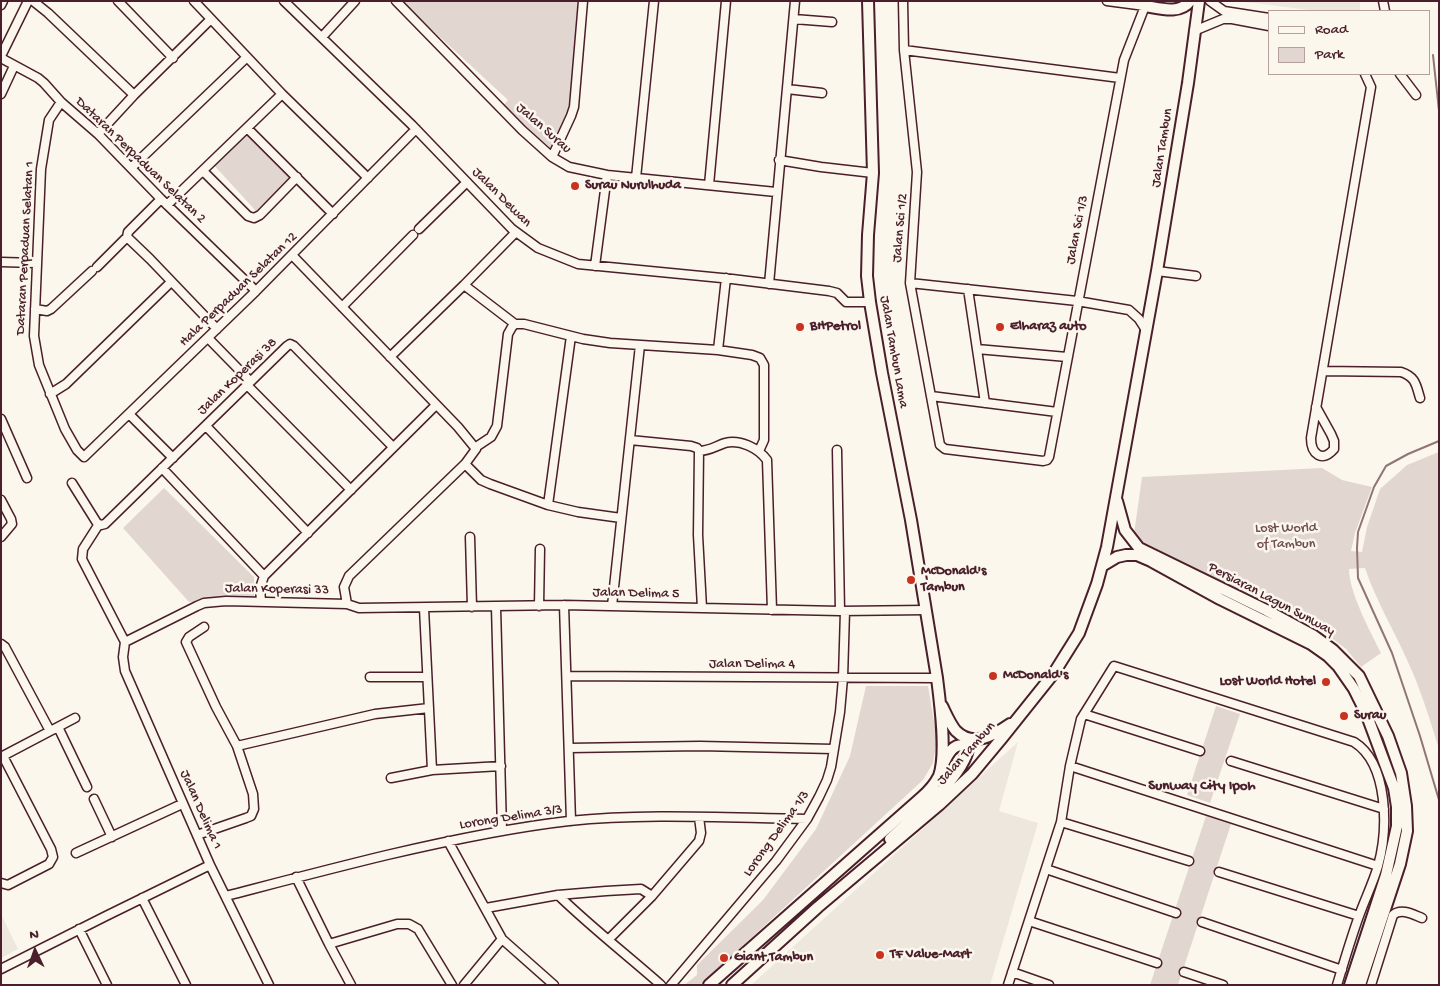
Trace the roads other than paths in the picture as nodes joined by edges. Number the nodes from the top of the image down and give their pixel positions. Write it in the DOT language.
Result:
graph roads {
  1 [pos="28,1"];
  2 [pos="33,1"];
  3 [pos="118,1"];
  4 [pos="194,1"];
  5 [pos="284,1"];
  6 [pos="355,1"];
  7 [pos="396,1"];
  8 [pos="583,1"];
  9 [pos="654,1"];
  10 [pos="726,1"];
  11 [pos="795,1"];
  12 [pos="903,1"];
  13 [pos="1107,1"];
  14 [pos="1190,1"];
  15 [pos="1199,1"];
  16 [pos="1210,1"];
  17 [pos="868,2"];
  18 [pos="1146,4"];
  19 [pos="211,18"];
  20 [pos="1268,18"];
  21 [pos="794,19"];
  22 [pos="832,22"];
  23 [pos="1268,26"];
  24 [pos="1194,31"];
  25 [pos="322,37"];
  26 [pos="904,50"];
  27 [pos="1,57"];
  28 [pos="246,57"];
  29 [pos="173,58"];
  30 [pos="14,66"];
  31 [pos="1365,75"];
  32 [pos="1401,75"];
  33 [pos="1120,78"];
  34 [pos="787,89"];
  35 [pos="822,92"];
  36 [pos="1,94"];
  37 [pos="282,94"];
  38 [pos="134,95"];
  39 [pos="1416,95"];
  40 [pos="61,102"];
  41 [pos="247,128"];
  42 [pos="416,129"];
  43 [pos="98,134"];
  44 [pos="552,157"];
  45 [pos="779,160"];
  46 [pos="131,168"];
  47 [pos="203,171"];
  48 [pos="873,173"];
  49 [pos="607,175"];
  50 [pos="297,177"];
  51 [pos="368,178"];
  52 [pos="636,178"];
  53 [pos="467,182"];
  54 [pos="709,185"];
  55 [pos="776,192"];
  56 [pos="164,202"];
  57 [pos="333,214"];
  58 [pos="516,232"];
  59 [pos="127,237"];
  60 [pos="292,255"];
  61 [pos="1,262"];
  62 [pos="36,263"];
  63 [pos="595,266"];
  64 [pos="1157,271"];
  65 [pos="1196,276"];
  66 [pos="726,278"];
  67 [pos="171,282"];
  68 [pos="910,283"];
  69 [pos="769,284"];
  70 [pos="464,285"];
  71 [pos="968,290"];
  72 [pos="256,291"];
  73 [pos="1078,301"];
  74 [pos="870,302"];
  75 [pos="342,307"];
  76 [pos="35,309"];
  77 [pos="515,324"];
  78 [pos="217,329"];
  79 [pos="1146,330"];
  80 [pos="571,336"];
  81 [pos="208,338"];
  82 [pos="640,345"];
  83 [pos="977,349"];
  84 [pos="718,350"];
  85 [pos="1067,357"];
  86 [pos="390,358"];
  87 [pos="1323,371"];
  88 [pos="249,383"];
  89 [pos="50,394"];
  90 [pos="931,396"];
  91 [pos="1420,398"];
  92 [pos="985,403"];
  93 [pos="436,406"];
  94 [pos="1316,407"];
  95 [pos="1057,412"];
  96 [pos="129,414"];
  97 [pos="1,419"];
  98 [pos="206,426"];
  99 [pos="630,440"];
  100 [pos="476,447"];
  101 [pos="393,448"];
  102 [pos="77,450"];
  103 [pos="837,450"];
  104 [pos="758,451"];
  105 [pos="699,452"];
  106 [pos="173,458"];
  107 [pos="1040,460"];
  108 [pos="465,464"];
  109 [pos="162,468"];
  110 [pos="27,478"];
  111 [pos="72,483"];
  112 [pos="351,490"];
  113 [pos="1116,495"];
  114 [pos="1,500"];
  115 [pos="548,505"];
  116 [pos="621,518"];
  117 [pos="99,524"];
  118 [pos="308,533"];
  119 [pos="1,537"];
  120 [pos="470,537"];
  121 [pos="540,549"];
  122 [pos="1102,566"];
  123 [pos="264,576"];
  124 [pos="261,601"];
  125 [pos="347,604"];
  126 [pos="564,605"];
  127 [pos="539,606"];
  128 [pos="612,606"];
  129 [pos="472,607"];
  130 [pos="496,607"];
  131 [pos="424,608"];
  132 [pos="702,608"];
  133 [pos="772,610"];
  134 [pos="926,610"];
  135 [pos="842,611"];
  136 [pos="204,627"];
  137 [pos="125,642"];
  138 [pos="1,644"];
  139 [pos="936,675"];
  140 [pos="567,676"];
  141 [pos="370,677"];
  142 [pos="427,677"];
  143 [pos="843,678"];
  144 [pos="941,703"];
  145 [pos="429,708"];
  146 [pos="1084,714"];
  147 [pos="75,718"];
  148 [pos="1015,721"];
  149 [pos="54,729"];
  150 [pos="237,746"];
  151 [pos="569,748"];
  152 [pos="833,749"];
  153 [pos="1200,751"];
  154 [pos="2,756"];
  155 [pos="1231,761"];
  156 [pos="501,766"];
  157 [pos="1070,766"];
  158 [pos="942,767"];
  159 [pos="432,770"];
  160 [pos="391,778"];
  161 [pos="86,787"];
  162 [pos="94,799"];
  163 [pos="182,804"];
  164 [pos="1384,808"];
  165 [pos="699,817"];
  166 [pos="807,819"];
  167 [pos="570,821"];
  168 [pos="1062,822"];
  169 [pos="502,830"];
  170 [pos="197,835"];
  171 [pos="112,837"];
  172 [pos="448,840"];
  173 [pos="76,853"];
  174 [pos="1189,861"];
  175 [pos="210,865"];
  176 [pos="1378,866"];
  177 [pos="1046,869"];
  178 [pos="864,870"];
  179 [pos="1219,872"];
  180 [pos="296,877"];
  181 [pos="1,883"];
  182 [pos="558,895"];
  183 [pos="226,896"];
  184 [pos="652,896"];
  185 [pos="142,898"];
  186 [pos="486,908"];
  187 [pos="1176,913"];
  188 [pos="1359,916"];
  189 [pos="1422,918"];
  190 [pos="1029,921"];
  191 [pos="1202,922"];
  192 [pos="79,929"];
  193 [pos="502,939"];
  194 [pos="609,939"];
  195 [pos="328,944"];
  196 [pos="1157,963"];
  197 [pos="1,969"];
  198 [pos="1342,970"];
  199 [pos="1012,972"];
  200 [pos="1184,972"];
  201 [pos="736,983"];
  202 [pos="104,984"];
  203 [pos="553,984"];
  204 [pos="186,985"];
  205 [pos="269,985"];
  206 [pos="350,985"];
  207 [pos="452,985"];
  208 [pos="464,985"];
  209 [pos="661,985"];
  210 [pos="671,985"];
  211 [pos="709,985"];
  212 [pos="1008,985"];
  213 [pos="1049,985"];
  214 [pos="1223,985"];
  215 [pos="1337,985"];
  216 [pos="1350,985"];
  217 [pos="1360,985"];
  218 [pos="1371,985"];
  1 -- 27 [label="street"];
  2 -- 38 [label="street"];
  3 -- 29 [label="street"];
  4 -- 19 [label="street"];
  5 -- 25 [label="street, Jalan Dewan"];
  6 -- 25 [label="street"];
  7 -- 44 [label="street, Jalan Surau"];
  8 -- 44 [label="street"];
  9 -- 52 [label="street"];
  10 -- 54 [label="street"];
  11 -- 21 [label="street"];
  12 -- 26 [label="street, Jalan Sci 1/2"];
  13 -- 18 [label="street"];
  14 -- 18 [label="main road"];
  15 -- 24 [label="main road, Jalan Tambun"];
  16 -- 20 [label="street"];
  17 -- 48 [label="main road, Jalan Tambun Lama"];
  18 -- 33 [label="street, Jalan Sci 1/3"];
  19 -- 28 [label="street"];
  19 -- 29 [label="street"];
  21 -- 22 [label="street"];
  21 -- 34 [label="street"];
  23 -- 24 [label="street"];
  24 -- 64 [label="main road, Jalan Tambun"];
  25 -- 42 [label="street, Jalan Dewan"];
  26 -- 33 [label="street"];
  26 -- 68 [label="street, Jalan Sci 1/2"];
  27 -- 30 [label="street, Dataran Perpaduan Selatan 2"];
  28 -- 37 [label="street"];
  28 -- 46 [label="street"];
  29 -- 38 [label="street"];
  30 -- 36 [label="street"];
  30 -- 40 [label="street, Dataran Perpaduan Selatan 2"];
  31 -- 87 [label="street"];
  32 -- 39 [label="street"];
  33 -- 73 [label="street, Jalan Sci 1/3"];
  34 -- 35 [label="street"];
  34 -- 45 [label="street"];
  37 -- 41 [label="street"];
  37 -- 51 [label="street"];
  38 -- 43 [label="street"];
  40 -- 43 [label="street, Dataran Perpaduan Selatan 2"];
  40 -- 62 [label="street, Dataran Perpaduan Selatan 1"];
  41 -- 47 [label="street"];
  41 -- 50 [label="street"];
  42 -- 51 [label="street, Hala Perpaduan Selatan 12"];
  42 -- 53 [label="street, Jalan Dewan"];
  43 -- 46 [label="street, Dataran Perpaduan Selatan 2"];
  44 -- 49 [label="street, Jalan Surau"];
  45 -- 48 [label="street"];
  45 -- 55 [label="street"];
  46 -- 56 [label="street, Dataran Perpaduan Selatan 2"];
  47 -- 50 [label="street"];
  47 -- 56 [label="street"];
  48 -- 74 [label="main road, Jalan Tambun Lama"];
  49 -- 52 [label="street, Jalan Surau"];
  49 -- 63 [label="street"];
  50 -- 57 [label="street"];
  51 -- 57 [label="street, Hala Perpaduan Selatan 12"];
  52 -- 54 [label="street, Jalan Surau"];
  53 -- 58 [label="street, Jalan Dewan"];
  53 -- 75 [label="street"];
  54 -- 55 [label="street, Jalan Surau"];
  55 -- 69 [label="street"];
  56 -- 59 [label="street"];
  56 -- 72 [label="street, Dataran Perpaduan Selatan 2"];
  57 -- 60 [label="street, Hala Perpaduan Selatan 12"];
  58 -- 63 [label="street, Jalan Dewan"];
  58 -- 70 [label="street"];
  59 -- 67 [label="street"];
  59 -- 76 [label="street"];
  60 -- 72 [label="street, Hala Perpaduan Selatan 12"];
  60 -- 75 [label="street"];
  61 -- 62 [label="street"];
  62 -- 76 [label="street, Dataran Perpaduan Selatan 1"];
  63 -- 66 [label="street, Jalan Dewan"];
  64 -- 65 [label="street"];
  64 -- 79 [label="main road, Jalan Tambun"];
  66 -- 69 [label="street, Jalan Dewan"];
  66 -- 84 [label="street"];
  67 -- 78 [label="street"];
  67 -- 89 [label="street"];
  68 -- 71 [label="street"];
  68 -- 90 [label="street, Jalan Sci 1/2"];
  69 -- 74 [label="street, Jalan Dewan"];
  70 -- 77 [label="street"];
  70 -- 86 [label="street"];
  71 -- 73 [label="street"];
  71 -- 83 [label="street"];
  72 -- 78 [label="street, Hala Perpaduan Selatan 12"];
  73 -- 79 [label="street"];
  73 -- 85 [label="street, Jalan Sci 1/3"];
  74 -- 134 [label="main road, Jalan Tambun Lama"];
  75 -- 86 [label="street"];
  76 -- 89 [label="street, Dataran Perpaduan Selatan 1"];
  77 -- 80 [label="street"];
  77 -- 100 [label="street, Jalan Koperasi 33"];
  78 -- 81 [label="street, Hala Perpaduan Selatan 12"];
  79 -- 113 [label="main road, Jalan Tambun"];
  80 -- 82 [label="street"];
  80 -- 115 [label="street"];
  81 -- 88 [label="street"];
  81 -- 96 [label="street, Hala Perpaduan Selatan 12"];
  82 -- 84 [label="street"];
  82 -- 99 [label="street"];
  83 -- 85 [label="street"];
  83 -- 92 [label="street"];
  84 -- 104 [label="street"];
  85 -- 95 [label="street, Jalan Sci 1/3"];
  86 -- 93 [label="street"];
  87 -- 91 [label="street"];
  87 -- 94 [label="street"];
  88 -- 98 [label="street, Jalan Koperasi 38"];
  88 -- 101 [label="street, Jalan Koperasi 38"];
  88 -- 112 [label="street"];
  89 -- 102 [label="street, Dataran Perpaduan Selatan 1"];
  90 -- 92 [label="street"];
  90 -- 107 [label="street, Jalan Sci 1/2"];
  92 -- 95 [label="street"];
  93 -- 100 [label="street"];
  93 -- 101 [label="street"];
  94 -- 94 [label="street"];
  95 -- 107 [label="street, Jalan Sci 1/3"];
  96 -- 102 [label="street, Hala Perpaduan Selatan 12"];
  96 -- 106 [label="street"];
  97 -- 110 [label="street"];
  98 -- 106 [label="street, Jalan Koperasi 38"];
  98 -- 118 [label="street"];
  99 -- 105 [label="street"];
  99 -- 116 [label="street"];
  100 -- 108 [label="street, Jalan Koperasi 33"];
  101 -- 112 [label="street"];
  103 -- 135 [label="street, Lorong Delima 1/3"];
  104 -- 105 [label="street"];
  104 -- 133 [label="street"];
  105 -- 132 [label="street"];
  106 -- 109 [label="street, Jalan Koperasi 38"];
  108 -- 115 [label="street"];
  108 -- 125 [label="street, Jalan Koperasi 33"];
  109 -- 117 [label="street, Jalan Koperasi 38"];
  109 -- 123 [label="street"];
  111 -- 117 [label="street"];
  112 -- 118 [label="street"];
  113 -- 122 [label="main road, Jalan Tambun"];
  113 -- 217 [label="main road, Persiaran Lagun Sunway"];
  114 -- 119 [label="street"];
  115 -- 116 [label="street"];
  116 -- 128 [label="street"];
  117 -- 137 [label="street"];
  118 -- 123 [label="street"];
  120 -- 129 [label="street"];
  121 -- 127 [label="street"];
  122 -- 148 [label="main road, Jalan Tambun"];
  122 -- 216 [label="main road, Persiaran Lagun Sunway"];
  123 -- 124 [label="street"];
  124 -- 125 [label="street, Jalan Koperasi 33"];
  124 -- 137 [label="street, Jalan Koperasi 33"];
  125 -- 131 [label="street, Jalan Delima 5"];
  126 -- 127 [label="street, Jalan Delima 5"];
  126 -- 128 [label="street, Jalan Delima 5"];
  126 -- 140 [label="street"];
  127 -- 130 [label="street, Jalan Delima 5"];
  128 -- 132 [label="street, Jalan Delima 5"];
  129 -- 130 [label="street, Jalan Delima 5"];
  129 -- 131 [label="street, Jalan Delima 5"];
  130 -- 156 [label="street"];
  131 -- 142 [label="street"];
  132 -- 133 [label="street, Jalan Delima 5"];
  133 -- 135 [label="street, Jalan Delima 5"];
  134 -- 135 [label="street, Jalan Delima 5"];
  134 -- 139 [label="main road, Jalan Tambun Lama"];
  135 -- 143 [label="street, Lorong Delima 1/3"];
  136 -- 150 [label="street"];
  137 -- 163 [label="street, Jalan Delima 1"];
  138 -- 149 [label="street"];
  139 -- 143 [label="street, Jalan Delima 4"];
  139 -- 144 [label="main road, Jalan Tambun Lama"];
  140 -- 143 [label="street, Jalan Delima 4"];
  140 -- 151 [label="street"];
  141 -- 142 [label="street"];
  142 -- 145 [label="street"];
  143 -- 152 [label="street, Lorong Delima 1/3"];
  144 -- 148 [label="main road"];
  144 -- 158 [label="main road"];
  145 -- 150 [label="street"];
  145 -- 159 [label="street"];
  146 -- 153 [label="street"];
  146 -- 157 [label="street"];
  146 -- 164 [label="street"];
  147 -- 149 [label="street"];
  148 -- 178 [label="main road, Jalan Tambun"];
  149 -- 154 [label="street"];
  149 -- 161 [label="street"];
  150 -- 170 [label="street"];
  151 -- 152 [label="street"];
  151 -- 167 [label="street"];
  152 -- 166 [label="street, Lorong Delima 1/3"];
  154 -- 181 [label="street"];
  155 -- 164 [label="street"];
  156 -- 159 [label="street"];
  156 -- 169 [label="street"];
  157 -- 168 [label="street"];
  157 -- 176 [label="street"];
  158 -- 178 [label="main road"];
  158 -- 211 [label="main road"];
  159 -- 160 [label="street"];
  162 -- 171 [label="street"];
  163 -- 170 [label="street, Jalan Delima 1"];
  163 -- 171 [label="street"];
  164 -- 176 [label="street"];
  165 -- 166 [label="street, Lorong Delima 3/3"];
  165 -- 167 [label="street, Lorong Delima 3/3"];
  165 -- 184 [label="street"];
  166 -- 210 [label="street, Lorong Delima 1/3"];
  167 -- 169 [label="street, Lorong Delima 3/3"];
  168 -- 174 [label="street"];
  168 -- 177 [label="street"];
  169 -- 172 [label="street, Lorong Delima 3/3"];
  170 -- 175 [label="street, Jalan Delima 1"];
  171 -- 173 [label="street"];
  172 -- 180 [label="street, Lorong Delima 3/3"];
  172 -- 186 [label="street"];
  175 -- 183 [label="street, Jalan Delima 1"];
  175 -- 185 [label="street"];
  176 -- 188 [label="street"];
  177 -- 187 [label="street"];
  177 -- 190 [label="street"];
  178 -- 201 [label="main road, Jalan Tambun"];
  179 -- 188 [label="street"];
  180 -- 183 [label="street, Lorong Delima 3/3"];
  180 -- 195 [label="street"];
  182 -- 184 [label="street"];
  182 -- 186 [label="street"];
  182 -- 194 [label="street"];
  183 -- 205 [label="street, Jalan Delima 1"];
  184 -- 194 [label="street"];
  185 -- 192 [label="street"];
  185 -- 204 [label="street"];
  186 -- 193 [label="street"];
  188 -- 198 [label="street"];
  189 -- 218 [label="street"];
  190 -- 196 [label="street"];
  190 -- 199 [label="street"];
  191 -- 198 [label="street"];
  192 -- 197 [label="street"];
  192 -- 202 [label="street"];
  193 -- 203 [label="street"];
  193 -- 208 [label="street"];
  194 -- 209 [label="street"];
  195 -- 206 [label="street"];
  195 -- 207 [label="street"];
  198 -- 215 [label="street"];
  199 -- 212 [label="street"];
  199 -- 213 [label="street"];
  200 -- 214 [label="street"];
}
